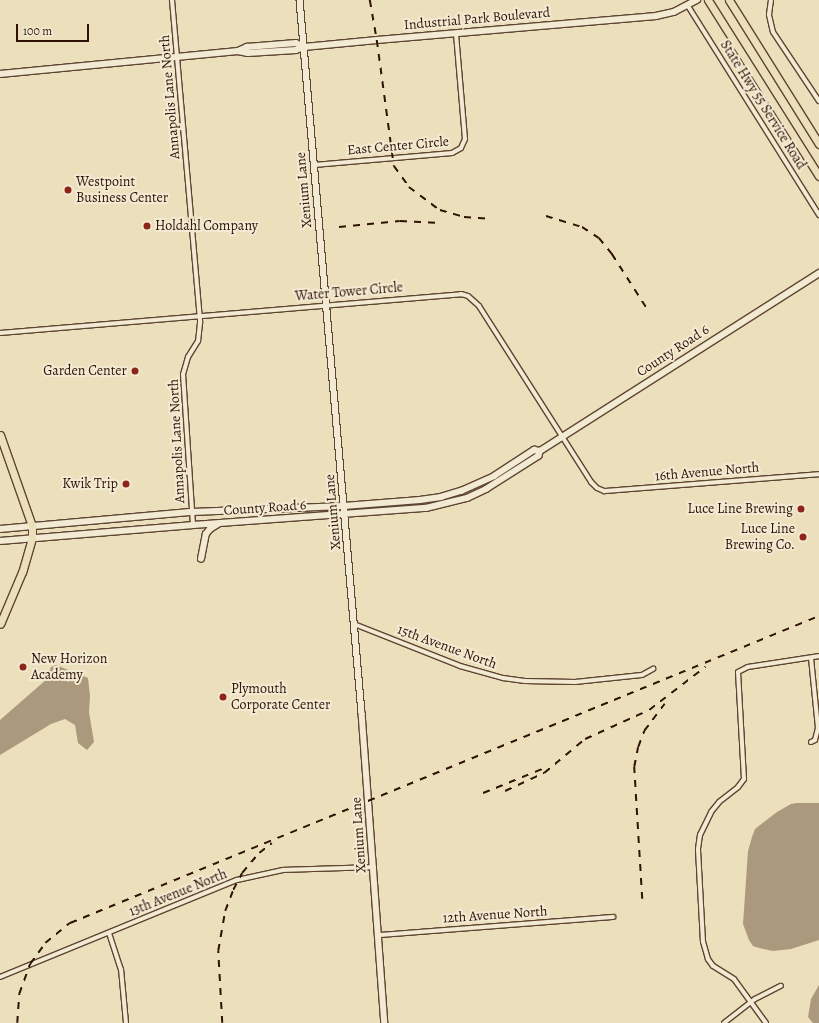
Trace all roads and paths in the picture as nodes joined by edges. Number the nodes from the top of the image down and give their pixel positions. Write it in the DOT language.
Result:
graph roads {
  1 [pos="172,0"];
  2 [pos="300,0"];
  3 [pos="697,0"];
  4 [pos="708,0"];
  5 [pos="729,0"];
  6 [pos="771,0"];
  7 [pos="688,6"];
  8 [pos="456,33"];
  9 [pos="304,47"];
  10 [pos="177,58"];
  11 [pos="0,74"];
  12 [pos="819,101"];
  13 [pos="819,144"];
  14 [pos="314,165"];
  15 [pos="819,176"];
  16 [pos="819,215"];
  17 [pos="819,273"];
  18 [pos="326,305"];
  19 [pos="199,316"];
  20 [pos="0,333"];
  21 [pos="0,435"];
  22 [pos="562,436"];
  23 [pos="540,451"];
  24 [pos="819,474"];
  25 [pos="597,488"];
  26 [pos="344,506"];
  27 [pos="192,512"];
  28 [pos="345,515"];
  29 [pos="220,523"];
  30 [pos="193,525"];
  31 [pos="32,526"];
  32 [pos="0,530"];
  33 [pos="32,538"];
  34 [pos="0,541"];
  35 [pos="201,559"];
  36 [pos="0,624"];
  37 [pos="354,624"];
  38 [pos="819,656"];
  39 [pos="811,658"];
  40 [pos="654,669"];
  41 [pos="811,742"];
  42 [pos="374,867"];
  43 [pos="613,917"];
  44 [pos="109,933"];
  45 [pos="379,935"];
  46 [pos="0,976"];
  47 [pos="781,986"];
  48 [pos="751,1002"];
  49 [pos="126,1023"];
  50 [pos="385,1023"];
  51 [pos="724,1023"];
  52 [pos="766,1023"];
  1 -- 10 [label="street, Annapolis Lane North"];
  2 -- 9 [label="main road, Xenium Lane"];
  3 -- 7 [label="main road, Industrial Park Boulevard"];
  4 -- 15 [label="highway"];
  5 -- 13 [label="highway"];
  6 -- 12 [label="street"];
  7 -- 8 [label="main road, Industrial Park Boulevard"];
  7 -- 16 [label="street, State Hwy 55 Service Road"];
  8 -- 9 [label="main road, Industrial Park Boulevard"];
  8 -- 14 [label="street, East Center Circle"];
  9 -- 10 [label="main road, Industrial Park Boulevard"];
  9 -- 14 [label="main road, Xenium Lane"];
  10 -- 11 [label="main road, Industrial Park Boulevard"];
  10 -- 19 [label="street, Annapolis Lane North"];
  14 -- 18 [label="main road, Xenium Lane"];
  17 -- 22 [label="main road, County Road 6"];
  18 -- 19 [label="street, Water Tower Circle"];
  18 -- 22 [label="street, Water Tower Circle"];
  18 -- 26 [label="main road, Xenium Lane"];
  19 -- 20 [label="street, Water Tower Circle"];
  19 -- 27 [label="street, Annapolis Lane North"];
  21 -- 31 [label="highway"];
  22 -- 23 [label="main road, County Road 6"];
  22 -- 25 [label="street, Water Tower Circle"];
  23 -- 26 [label="main road, County Road 6"];
  23 -- 28 [label="main road, County Road 6"];
  24 -- 25 [label="street, 16th Avenue North"];
  26 -- 27 [label="main road, County Road 6"];
  26 -- 28 [label="main road, Xenium Lane"];
  27 -- 30 [label="street, Annapolis Lane North"];
  27 -- 31 [label="main road, County Road 6"];
  28 -- 29 [label="main road, County Road 6"];
  28 -- 37 [label="main road, Xenium Lane"];
  29 -- 30 [label="main road, County Road 6"];
  29 -- 35 [label="main road"];
  30 -- 33 [label="main road, County Road 6"];
  31 -- 32 [label="main road, County Road 6"];
  31 -- 33 [label="highway"];
  33 -- 34 [label="main road, County Road 6"];
  33 -- 36 [label="highway"];
  37 -- 40 [label="street, 15th Avenue North"];
  37 -- 42 [label="main road, Xenium Lane"];
  38 -- 39 [label="street"];
  39 -- 41 [label="street"];
  39 -- 48 [label="street"];
  42 -- 44 [label="street, 13th Avenue North"];
  42 -- 45 [label="main road, Xenium Lane"];
  43 -- 45 [label="street, 12th Avenue North"];
  44 -- 46 [label="street, 13th Avenue North"];
  44 -- 49 [label="street"];
  45 -- 50 [label="main road, Xenium Lane"];
  47 -- 48 [label="street"];
  48 -- 51 [label="street"];
  48 -- 52 [label="street"];
}
